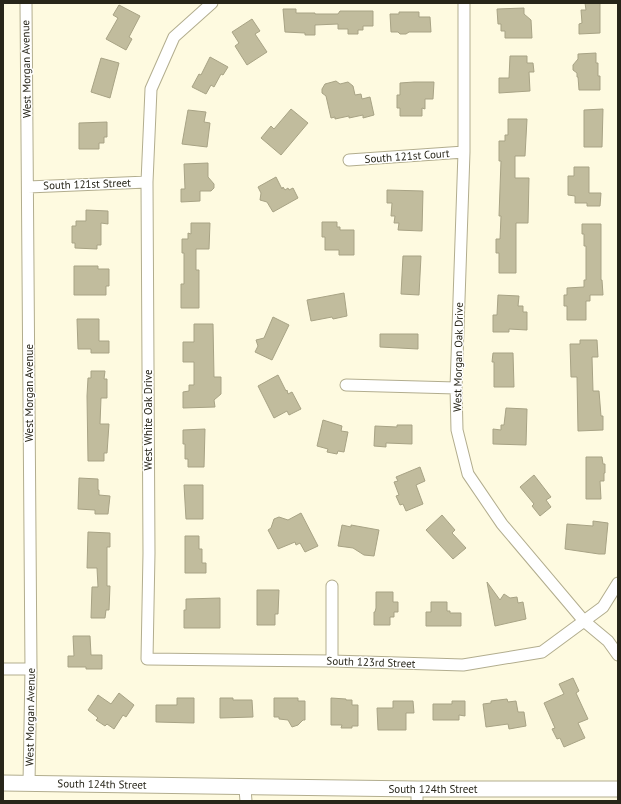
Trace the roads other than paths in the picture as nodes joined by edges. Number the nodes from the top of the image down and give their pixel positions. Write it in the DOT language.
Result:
graph roads {
  1 [pos="26,3"];
  2 [pos="212,3"];
  3 [pos="464,3"];
  4 [pos="464,152"];
  5 [pos="349,160"];
  6 [pos="147,182"];
  7 [pos="28,187"];
  8 [pos="346,385"];
  9 [pos="456,388"];
  10 [pos="618,583"];
  11 [pos="332,586"];
  12 [pos="584,621"];
  13 [pos="618,655"];
  14 [pos="147,659"];
  15 [pos="332,661"];
  16 [pos="3,669"];
  17 [pos="31,669"];
  18 [pos="3,783"];
  19 [pos="29,783"];
  20 [pos="618,789"];
  21 [pos="246,792"];
  22 [pos="417,795"];
  1 -- 7 [label="street, West Morgan Avenue"];
  2 -- 6 [label="street, West White Oak Drive"];
  3 -- 4 [label="street, West Morgan Oak Drive"];
  4 -- 5 [label="street, South 121st Court"];
  4 -- 9 [label="street, West Morgan Oak Drive"];
  6 -- 7 [label="street, South 121st Street"];
  6 -- 14 [label="street, West White Oak Drive"];
  7 -- 17 [label="street, West Morgan Avenue"];
  8 -- 9 [label="street"];
  9 -- 12 [label="street, West Morgan Oak Drive"];
  10 -- 12 [label="street, South 123rd Street"];
  11 -- 15 [label="street"];
  12 -- 13 [label="street, West Morgan Oak Drive"];
  12 -- 15 [label="street, South 123rd Street"];
  14 -- 15 [label="street, South 123rd Street"];
  16 -- 17 [label="street"];
  17 -- 19 [label="street, West Morgan Avenue"];
  18 -- 19 [label="street, South 124th Street"];
  19 -- 21 [label="street, South 124th Street"];
  20 -- 22 [label="street, South 124th Street"];
  21 -- 22 [label="street, South 124th Street"];
}
